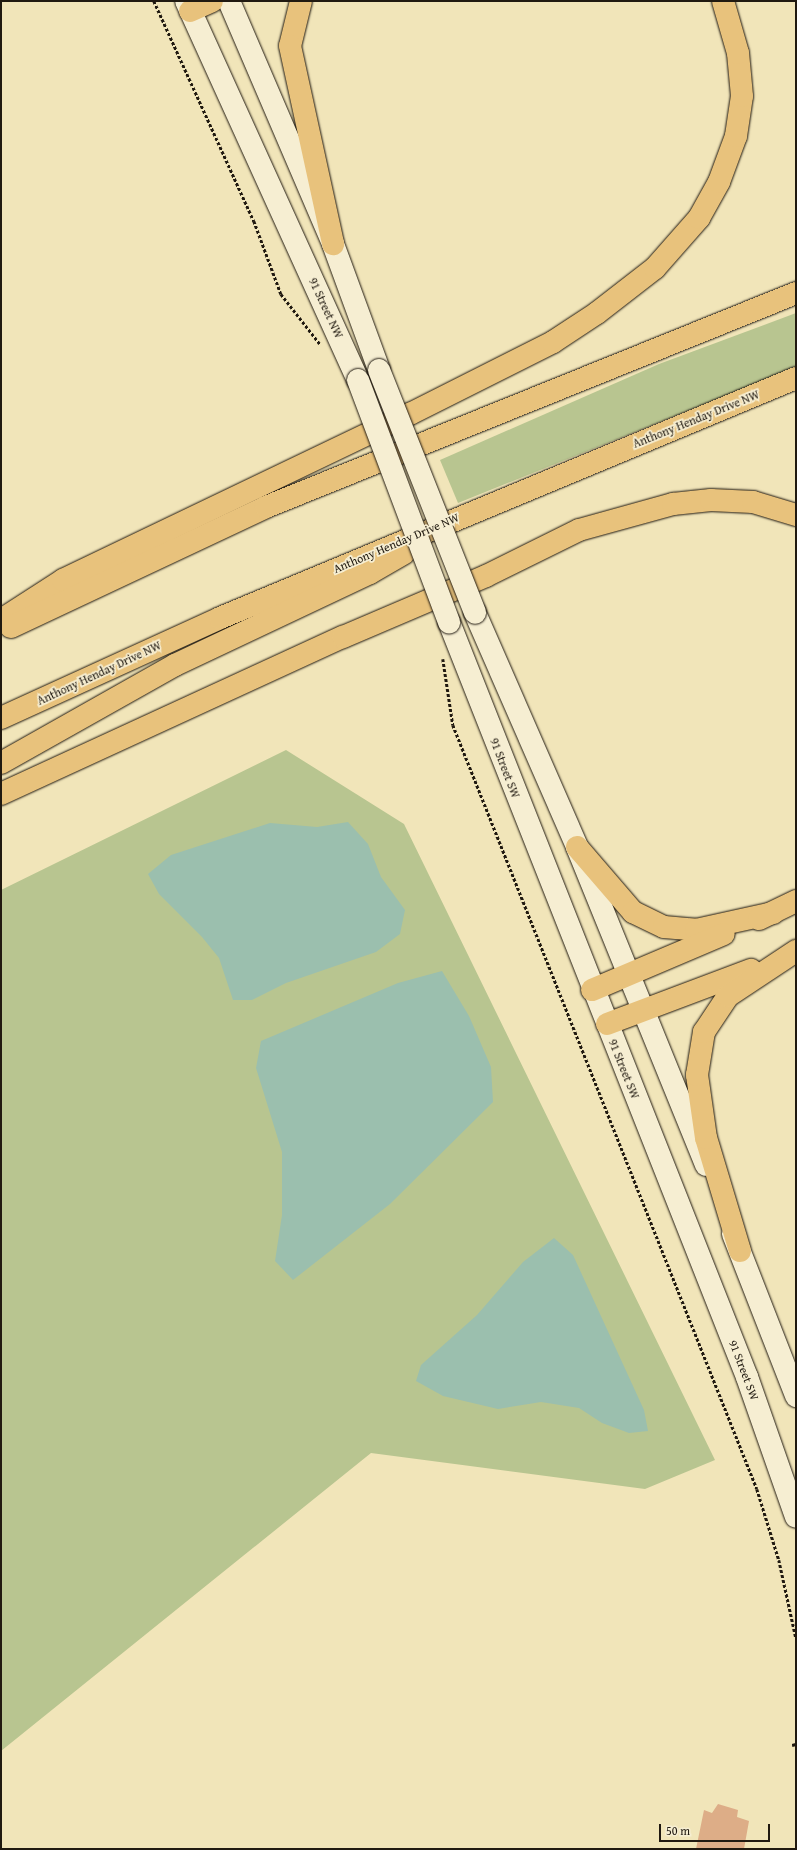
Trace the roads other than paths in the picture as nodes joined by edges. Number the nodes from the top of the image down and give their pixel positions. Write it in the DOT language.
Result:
graph roads {
  1 [pos="212,1"];
  2 [pos="229,1"];
  3 [pos="301,1"];
  4 [pos="722,1"];
  5 [pos="188,6"];
  6 [pos="333,244"];
  7 [pos="796,293"];
  8 [pos="796,378"];
  9 [pos="492,502"];
  10 [pos="796,515"];
  11 [pos="1,620"];
  12 [pos="449,622"];
  13 [pos="1,632"];
  14 [pos="1,718"];
  15 [pos="1,763"];
  16 [pos="1,794"];
  17 [pos="577,846"];
  18 [pos="796,901"];
  19 [pos="773,913"];
  20 [pos="796,950"];
  21 [pos="628,974"];
  22 [pos="592,990"];
  23 [pos="642,1008"];
  24 [pos="607,1024"];
  25 [pos="740,1251"];
  26 [pos="796,1396"];
  27 [pos="796,1517"];
  1 -- 5 [label="highway"];
  2 -- 6 [label="main road"];
  3 -- 6 [label="highway"];
  4 -- 11 [label="highway"];
  5 -- 12 [label="main road, 91 Street NW, bridge"];
  6 -- 17 [label="main road, bridge"];
  7 -- 13 [label="highway"];
  8 -- 9 [label="highway, Anthony Henday Drive NW"];
  9 -- 14 [label="highway, Anthony Henday Drive NW"];
  9 -- 15 [label="highway"];
  10 -- 16 [label="highway"];
  12 -- 22 [label="main road, 91 Street SW"];
  17 -- 19 [label="highway"];
  17 -- 21 [label="main road"];
  18 -- 19 [label="highway"];
  19 -- 21 [label="highway"];
  20 -- 23 [label="highway"];
  20 -- 25 [label="highway"];
  21 -- 22 [label="highway"];
  21 -- 23 [label="main road"];
  22 -- 24 [label="main road, 91 Street SW"];
  23 -- 24 [label="highway"];
  23 -- 25 [label="main road"];
  24 -- 27 [label="main road, 91 Street SW"];
  25 -- 26 [label="main road"];
}
